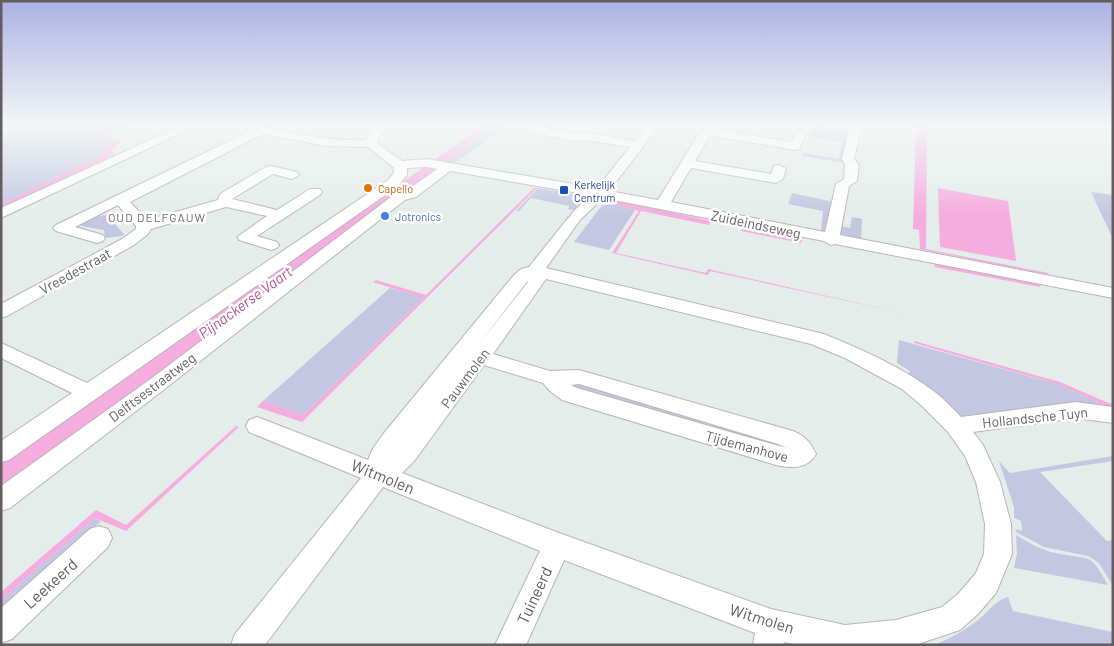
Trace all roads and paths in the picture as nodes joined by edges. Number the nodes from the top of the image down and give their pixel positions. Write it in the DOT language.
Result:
graph roads {
  1 [pos="125,156"];
  2 [pos="210,156"];
  3 [pos="389,156"];
  4 [pos="630,156"];
  5 [pos="690,156"];
  6 [pos="849,156"];
  7 [pos="688,164"];
  8 [pos="399,165"];
  9 [pos="438,165"];
  10 [pos="779,169"];
  11 [pos="292,175"];
  12 [pos="315,192"];
  13 [pos="600,193"];
  14 [pos="124,200"];
  15 [pos="225,202"];
  16 [pos="662,205"];
  17 [pos="1,214"];
  18 [pos="279,215"];
  19 [pos="575,219"];
  20 [pos="144,226"];
  21 [pos="97,238"];
  22 [pos="831,240"];
  23 [pos="271,245"];
  24 [pos="535,271"];
  25 [pos="1113,294"];
  26 [pos="1,312"];
  27 [pos="1,350"];
  28 [pos="472,355"];
  29 [pos="550,378"];
  30 [pos="88,392"];
  31 [pos="1113,415"];
  32 [pos="257,426"];
  33 [pos="956,426"];
  34 [pos="1,453"];
  35 [pos="378,475"];
  36 [pos="1,500"];
  37 [pos="100,538"];
  38 [pos="557,545"];
  39 [pos="1,628"];
  40 [pos="769,634"];
  41 [pos="246,645"];
  42 [pos="510,645"];
  1 -- 17 [label="street"];
  2 -- 14 [label="street"];
  3 -- 8 [label="street"];
  4 -- 13 [label="street"];
  5 -- 7 [label="street"];
  6 -- 22 [label="street"];
  7 -- 10 [label="street"];
  7 -- 16 [label="street"];
  8 -- 9 [label="street, Zuideindseweg"];
  8 -- 30 [label="street"];
  9 -- 13 [label="street, Zuideindseweg"];
  9 -- 36 [label="street, Delftsestraatweg"];
  11 -- 15 [label="street"];
  12 -- 18 [label="street"];
  13 -- 16 [label="street, Zuideindseweg"];
  13 -- 19 [label="street, Pauwmolen"];
  14 -- 20 [label="street"];
  14 -- 21 [label="street"];
  15 -- 18 [label="street"];
  15 -- 20 [label="street"];
  16 -- 22 [label="street, Zuideindseweg"];
  18 -- 23 [label="street"];
  19 -- 24 [label="street, Pauwmolen"];
  20 -- 26 [label="street, Vreedestraat"];
  22 -- 25 [label="street, Zuideindseweg"];
  24 -- 28 [label="street, Pauwmolen"];
  24 -- 33 [label="street, Witmolen"];
  27 -- 30 [label="street"];
  28 -- 29 [label="street, Tijdemanhove"];
  28 -- 35 [label="street, Pauwmolen"];
  29 -- 29 [label="street, Tijdemanhove"];
  30 -- 34 [label="street"];
  31 -- 33 [label="street, Hollandsche Tuyn"];
  32 -- 35 [label="street, Witmolen"];
  33 -- 40 [label="street, Witmolen"];
  35 -- 38 [label="street, Witmolen"];
  35 -- 41 [label="street, Pauwmolen"];
  37 -- 39 [label="street, Leekeerd"];
  38 -- 40 [label="street, Witmolen"];
  38 -- 42 [label="street, Tuineerd"];
}
